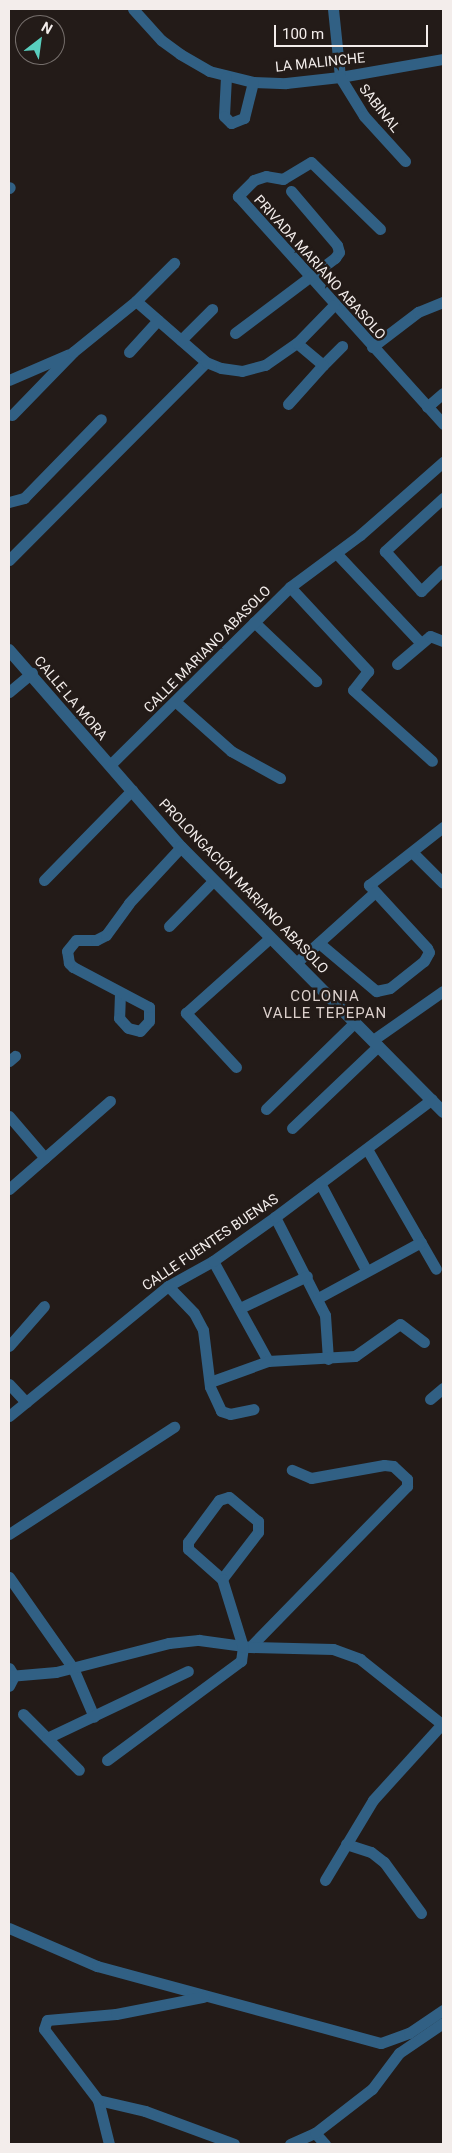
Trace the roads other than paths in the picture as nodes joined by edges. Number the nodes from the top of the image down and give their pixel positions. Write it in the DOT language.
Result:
graph roads {
  1 [pos="133,9"];
  2 [pos="333,9"];
  3 [pos="443,59"];
  4 [pos="226,77"];
  5 [pos="340,77"];
  6 [pos="253,82"];
  7 [pos="405,161"];
  8 [pos="291,191"];
  9 [pos="380,229"];
  10 [pos="174,263"];
  11 [pos="309,278"];
  12 [pos="136,301"];
  13 [pos="443,302"];
  14 [pos="334,305"];
  15 [pos="212,309"];
  16 [pos="158,320"];
  17 [pos="235,333"];
  18 [pos="181,340"];
  19 [pos="296,343"];
  20 [pos="342,346"];
  21 [pos="372,347"];
  22 [pos="73,352"];
  23 [pos="129,352"];
  24 [pos="206,362"];
  25 [pos="323,365"];
  26 [pos="9,380"];
  27 [pos="443,393"];
  28 [pos="288,404"];
  29 [pos="427,408"];
  30 [pos="12,415"];
  31 [pos="101,419"];
  32 [pos="443,424"];
  33 [pos="443,462"];
  34 [pos="443,498"];
  35 [pos="9,502"];
  36 [pos="336,554"];
  37 [pos="9,560"];
  38 [pos="443,570"];
  39 [pos="290,588"];
  40 [pos="254,622"];
  41 [pos="443,641"];
  42 [pos="420,642"];
  43 [pos="9,650"];
  44 [pos="397,664"];
  45 [pos="32,674"];
  46 [pos="316,681"];
  47 [pos="9,692"];
  48 [pos="176,702"];
  49 [pos="432,761"];
  50 [pos="110,765"];
  51 [pos="280,778"];
  52 [pos="132,790"];
  53 [pos="443,828"];
  54 [pos="181,847"];
  55 [pos="413,853"];
  56 [pos="44,880"];
  57 [pos="214,880"];
  58 [pos="443,883"];
  59 [pos="375,892"];
  60 [pos="168,926"];
  61 [pos="270,938"];
  62 [pos="318,943"];
  63 [pos="296,963"];
  64 [pos="443,991"];
  65 [pos="120,993"];
  66 [pos="355,1022"];
  67 [pos="376,1043"];
  68 [pos="236,1067"];
  69 [pos="432,1099"];
  70 [pos="110,1101"];
  71 [pos="266,1109"];
  72 [pos="443,1112"];
  73 [pos="9,1116"];
  74 [pos="292,1128"];
  75 [pos="367,1148"];
  76 [pos="45,1158"];
  77 [pos="320,1183"];
  78 [pos="9,1189"];
  79 [pos="275,1217"];
  80 [pos="421,1242"];
  81 [pos="213,1261"];
  82 [pos="436,1269"];
  83 [pos="366,1270"];
  84 [pos="307,1276"];
  85 [pos="168,1286"];
  86 [pos="318,1298"];
  87 [pos="44,1306"];
  88 [pos="240,1308"];
  89 [pos="424,1342"];
  90 [pos="9,1346"];
  91 [pos="328,1359"];
  92 [pos="268,1361"];
  93 [pos="210,1382"];
  94 [pos="9,1384"];
  95 [pos="443,1388"];
  96 [pos="430,1399"];
  97 [pos="26,1402"];
  98 [pos="253,1408"];
  99 [pos="9,1416"];
  100 [pos="174,1427"];
  101 [pos="292,1470"];
  102 [pos="9,1534"];
  103 [pos="9,1577"];
  104 [pos="222,1579"];
  105 [pos="246,1647"];
  106 [pos="73,1668"];
  107 [pos="188,1671"];
  108 [pos="10,1677"];
  109 [pos="23,1714"];
  110 [pos="94,1717"];
  111 [pos="443,1725"];
  112 [pos="48,1738"];
  113 [pos="107,1760"];
  114 [pos="79,1770"];
  115 [pos="346,1844"];
  116 [pos="325,1880"];
  117 [pos="421,1913"];
  118 [pos="9,1928"];
  119 [pos="208,1996"];
  120 [pos="443,2010"];
  121 [pos="443,2023"];
  122 [pos="98,2100"];
  123 [pos="315,2133"];
  124 [pos="109,2144"];
  125 [pos="234,2144"];
  126 [pos="290,2144"];
  127 [pos="325,2144"];
  1 -- 4 [label="street, LA MALINCHE"];
  2 -- 5 [label="street, SABINAL"];
  3 -- 5 [label="street, LA MALINCHE"];
  4 -- 6 [label="street, LA MALINCHE"];
  4 -- 6 [label="street"];
  5 -- 6 [label="street, LA MALINCHE"];
  5 -- 7 [label="street, SABINAL"];
  8 -- 11 [label="street"];
  9 -- 11 [label="street, PRIVADA MARIANO ABASOLO"];
  10 -- 12 [label="street"];
  11 -- 14 [label="street, PRIVADA MARIANO ABASOLO"];
  11 -- 17 [label="street"];
  12 -- 16 [label="street"];
  12 -- 22 [label="street"];
  13 -- 21 [label="street"];
  14 -- 19 [label="street"];
  14 -- 21 [label="street, PRIVADA MARIANO ABASOLO"];
  15 -- 18 [label="street"];
  16 -- 18 [label="street"];
  16 -- 23 [label="street"];
  18 -- 24 [label="street"];
  19 -- 24 [label="street"];
  19 -- 25 [label="street"];
  20 -- 25 [label="street"];
  21 -- 29 [label="street, PRIVADA MARIANO ABASOLO"];
  22 -- 26 [label="street"];
  22 -- 30 [label="street"];
  24 -- 37 [label="street"];
  25 -- 28 [label="street"];
  27 -- 29 [label="street"];
  29 -- 32 [label="street, PRIVADA MARIANO ABASOLO"];
  31 -- 35 [label="street"];
  33 -- 36 [label="street, CALLE MARIANO ABASOLO"];
  34 -- 38 [label="street"];
  36 -- 39 [label="street, CALLE MARIANO ABASOLO"];
  36 -- 42 [label="street"];
  39 -- 40 [label="street, CALLE MARIANO ABASOLO"];
  39 -- 49 [label="street"];
  40 -- 46 [label="street"];
  40 -- 48 [label="street, CALLE MARIANO ABASOLO"];
  41 -- 42 [label="street"];
  42 -- 44 [label="street"];
  43 -- 45 [label="street, CALLE LA MORA"];
  45 -- 47 [label="street"];
  45 -- 50 [label="street, CALLE LA MORA"];
  48 -- 50 [label="street, CALLE MARIANO ABASOLO"];
  48 -- 51 [label="street"];
  50 -- 52 [label="street, PROLONGACIÓN MARIANO ABASOLO"];
  52 -- 54 [label="street, PROLONGACIÓN MARIANO ABASOLO"];
  52 -- 56 [label="street"];
  53 -- 55 [label="street"];
  54 -- 57 [label="street, PROLONGACIÓN MARIANO ABASOLO"];
  54 -- 65 [label="street"];
  55 -- 58 [label="street"];
  55 -- 59 [label="street"];
  57 -- 60 [label="street"];
  57 -- 61 [label="street, PROLONGACIÓN MARIANO ABASOLO"];
  59 -- 62 [label="street"];
  59 -- 62 [label="street"];
  61 -- 63 [label="street, PROLONGACIÓN MARIANO ABASOLO"];
  61 -- 68 [label="street"];
  62 -- 63 [label="street"];
  63 -- 66 [label="street, PROLONGACIÓN MARIANO ABASOLO"];
  64 -- 67 [label="street"];
  66 -- 67 [label="street, PROLONGACIÓN MARIANO ABASOLO"];
  66 -- 71 [label="street"];
  67 -- 69 [label="street, PROLONGACIÓN MARIANO ABASOLO"];
  67 -- 74 [label="street"];
  69 -- 72 [label="street, PROLONGACIÓN MARIANO ABASOLO"];
  69 -- 75 [label="street, CALLE FUENTES BUENAS"];
  70 -- 76 [label="street"];
  73 -- 76 [label="street"];
  75 -- 77 [label="street, CALLE FUENTES BUENAS"];
  75 -- 80 [label="street"];
  76 -- 78 [label="street"];
  77 -- 79 [label="street, CALLE FUENTES BUENAS"];
  77 -- 83 [label="street"];
  79 -- 81 [label="street, CALLE FUENTES BUENAS"];
  79 -- 84 [label="street"];
  80 -- 82 [label="street"];
  80 -- 83 [label="street"];
  81 -- 85 [label="street, CALLE FUENTES BUENAS"];
  81 -- 88 [label="street"];
  83 -- 86 [label="street"];
  84 -- 86 [label="street"];
  84 -- 88 [label="street"];
  85 -- 93 [label="street"];
  85 -- 97 [label="street, CALLE FUENTES BUENAS"];
  86 -- 91 [label="street"];
  87 -- 90 [label="street"];
  88 -- 92 [label="street"];
  89 -- 91 [label="street"];
  91 -- 92 [label="street"];
  92 -- 93 [label="street"];
  93 -- 98 [label="street"];
  94 -- 97 [label="street"];
  95 -- 96 [label="street"];
  97 -- 99 [label="street, CALLE FUENTES BUENAS"];
  100 -- 102 [label="street"];
  101 -- 105 [label="street"];
  103 -- 106 [label="street"];
  104 -- 104 [label="street"];
  104 -- 105 [label="street"];
  105 -- 106 [label="street"];
  105 -- 111 [label="street"];
  105 -- 113 [label="street"];
  106 -- 108 [label="street"];
  106 -- 110 [label="street"];
  107 -- 110 [label="street"];
  109 -- 112 [label="street"];
  110 -- 112 [label="street"];
  111 -- 115 [label="street"];
  112 -- 114 [label="street"];
  115 -- 116 [label="street"];
  115 -- 117 [label="street"];
  118 -- 119 [label="street"];
  119 -- 120 [label="street"];
  119 -- 122 [label="street"];
  121 -- 123 [label="street"];
  122 -- 124 [label="street"];
  122 -- 125 [label="street"];
  123 -- 126 [label="street"];
  123 -- 127 [label="street"];
}
